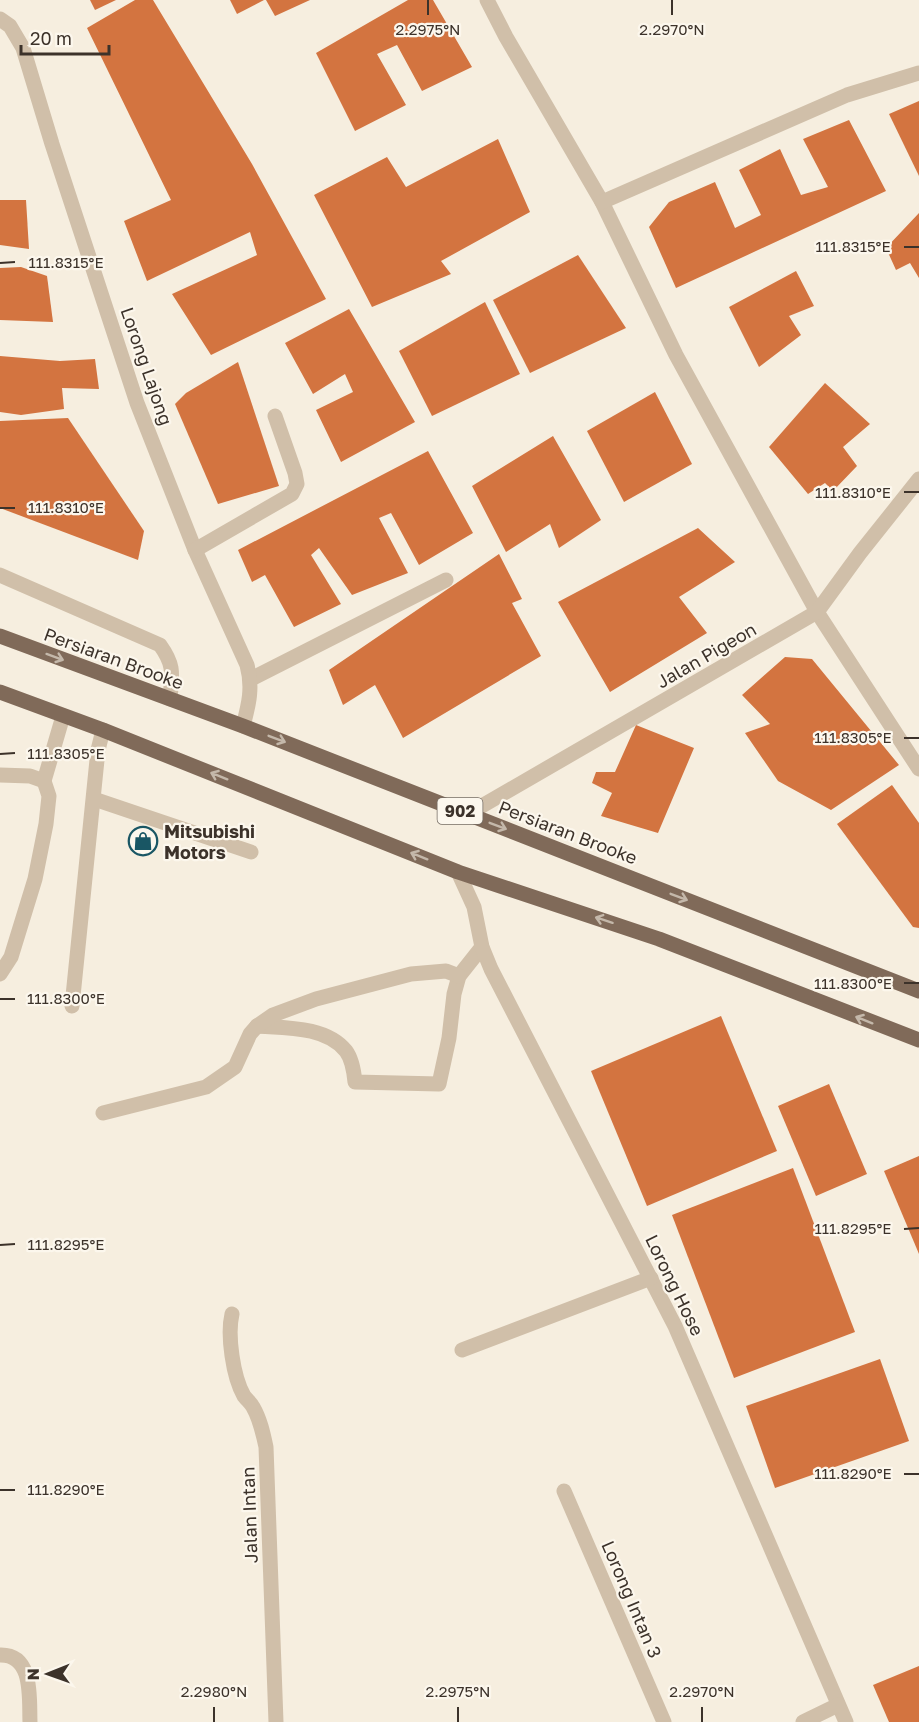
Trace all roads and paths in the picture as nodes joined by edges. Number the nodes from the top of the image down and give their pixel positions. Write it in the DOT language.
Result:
graph roads {
  1 [pos="487,0"];
  2 [pos="0,19"];
  3 [pos="919,73"];
  4 [pos="602,202"];
  5 [pos="275,416"];
  6 [pos="919,479"];
  7 [pos="195,550"];
  8 [pos="0,575"];
  9 [pos="446,580"];
  10 [pos="817,612"];
  11 [pos="0,636"];
  12 [pos="251,679"];
  13 [pos="0,692"];
  14 [pos="170,699"];
  15 [pos="63,716"];
  16 [pos="243,726"];
  17 [pos="103,730"];
  18 [pos="919,769"];
  19 [pos="0,775"];
  20 [pos="44,781"];
  21 [pos="94,799"];
  22 [pos="468,814"];
  23 [pos="251,852"];
  24 [pos="458,872"];
  25 [pos="482,947"];
  26 [pos="0,974"];
  27 [pos="459,976"];
  28 [pos="919,991"];
  29 [pos="72,1006"];
  30 [pos="257,1026"];
  31 [pos="919,1040"];
  32 [pos="103,1113"];
  33 [pos="651,1278"];
  34 [pos="232,1314"];
  35 [pos="462,1350"];
  36 [pos="564,1491"];
  37 [pos="0,1655"];
  38 [pos="838,1705"];
  39 [pos="30,1722"];
  40 [pos="276,1722"];
  41 [pos="664,1722"];
  42 [pos="802,1722"];
  43 [pos="846,1722"];
  1 -- 4 [label="street"];
  2 -- 7 [label="street, Lorong Lajong"];
  3 -- 4 [label="street"];
  4 -- 10 [label="street"];
  5 -- 7 [label="street"];
  6 -- 10 [label="street, Jalan Pigeon"];
  7 -- 12 [label="street, Lorong Lajong"];
  8 -- 14 [label="street"];
  9 -- 12 [label="street"];
  10 -- 18 [label="street"];
  10 -- 22 [label="street, Jalan Pigeon"];
  11 -- 14 [label="main road, Persiaran Brooke / 902, one-way"];
  12 -- 16 [label="street, Lorong Lajong"];
  13 -- 15 [label="main road"];
  14 -- 16 [label="main road, Persiaran Brooke / 902"];
  15 -- 17 [label="main road"];
  15 -- 20 [label="street"];
  16 -- 22 [label="main road, Persiaran Brooke / 902, one-way"];
  17 -- 21 [label="street"];
  24 -- 17 [label="main road, one-way"];
  19 -- 20 [label="street"];
  20 -- 26 [label="street"];
  21 -- 23 [label="street"];
  21 -- 29 [label="street"];
  22 -- 28 [label="main road, Persiaran Brooke / 902, one-way"];
  24 -- 25 [label="street, Lorong Hose"];
  31 -- 24 [label="main road, one-way"];
  25 -- 27 [label="street"];
  25 -- 33 [label="street, Lorong Hose"];
  27 -- 30 [label="street"];
  27 -- 30 [label="street"];
  30 -- 32 [label="street"];
  33 -- 35 [label="street"];
  33 -- 38 [label="street, Lorong Hose"];
  34 -- 40 [label="street, Jalan Intan"];
  36 -- 41 [label="street, Lorong Intan 3"];
  37 -- 39 [label="street"];
  38 -- 42 [label="street"];
  38 -- 43 [label="street, Lorong Hose"];
}
